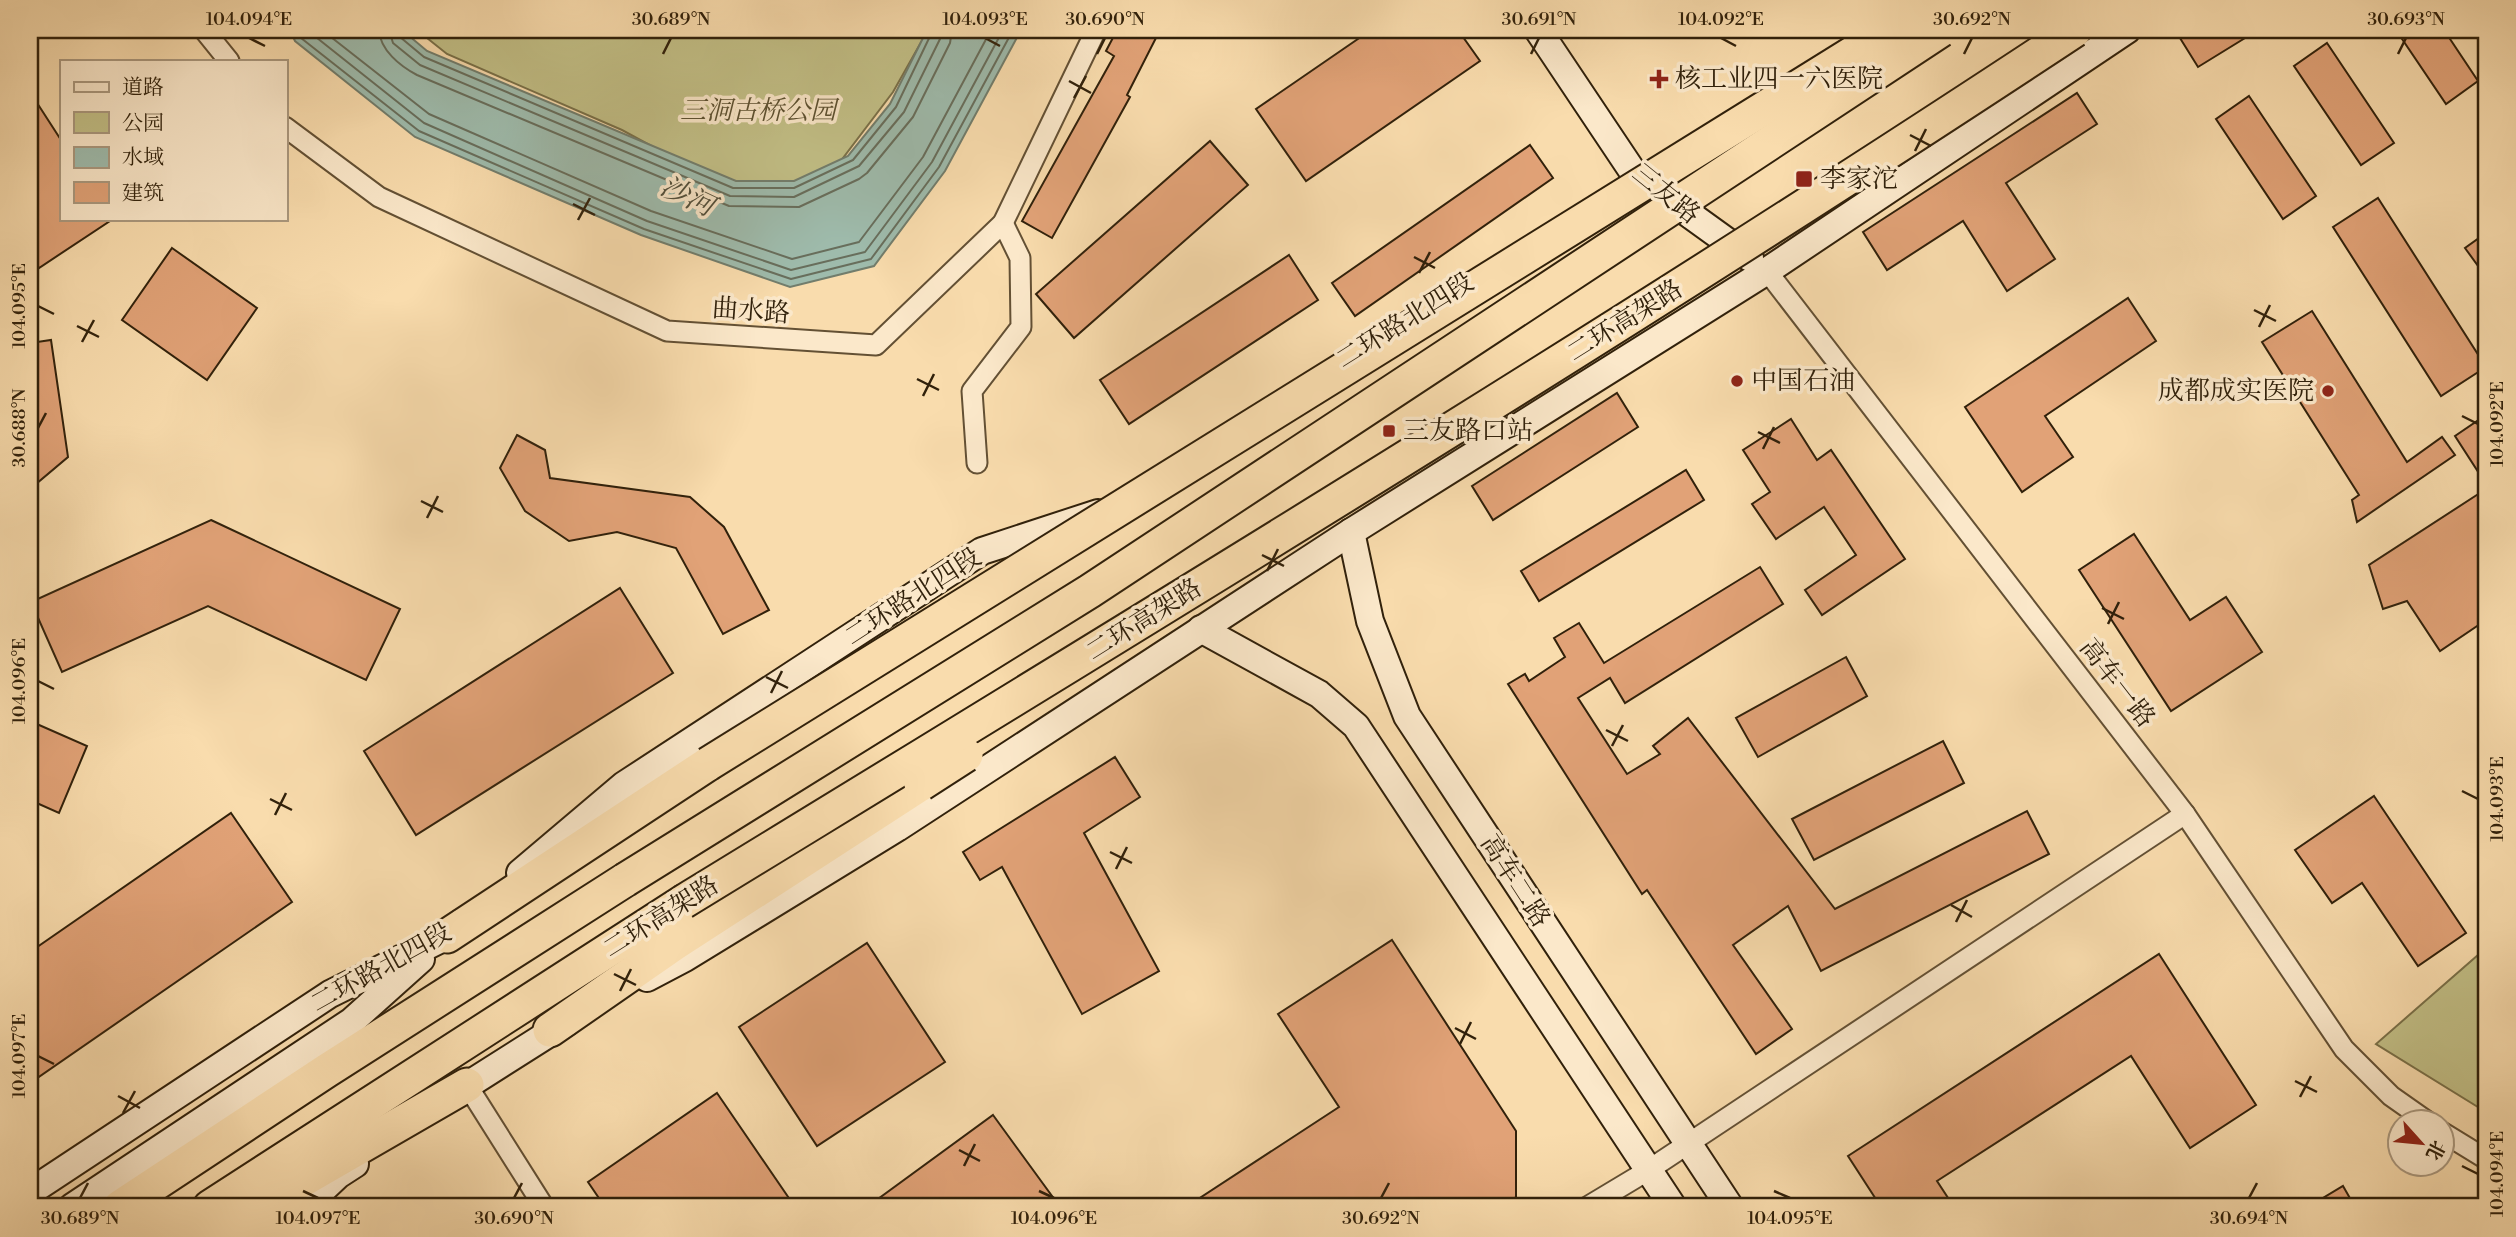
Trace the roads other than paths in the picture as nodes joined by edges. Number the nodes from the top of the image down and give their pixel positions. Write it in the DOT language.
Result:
graph roads {
  1 [pos="204,30"];
  2 [pos="1096,30"];
  3 [pos="1538,30"];
  4 [pos="1862,30"];
  5 [pos="1890,30"];
  6 [pos="1941,30"];
  7 [pos="2075,30"];
  8 [pos="2127,30"];
  9 [pos="228,60"];
  10 [pos="287,128"];
  11 [pos="1888,154"];
  12 [pos="1635,175"];
  13 [pos="1003,223"];
  14 [pos="1767,271"];
  15 [pos="977,463"];
  16 [pos="1351,532"];
  17 [pos="1201,629"];
  18 [pos="2185,814"];
  19 [pos="447,936"];
  20 [pos="550,1030"];
  21 [pos="467,1085"];
  22 [pos="2408,1108"];
  23 [pos="2456,1141"];
  24 [pos="1687,1143"];
  25 [pos="2486,1159"];
  26 [pos="1647,1171"];
  27 [pos="338,1175"];
  28 [pos="30,1192"];
  29 [pos="95,1203"];
  30 [pos="210,1207"];
  31 [pos="256,1207"];
  32 [pos="287,1207"];
  33 [pos="303,1207"];
  34 [pos="544,1207"];
  35 [pos="1587,1207"];
  36 [pos="1673,1207"];
  37 [pos="1730,1207"];
  1 -- 9 [label="street"];
  2 -- 13 [label="street, 曲水路"];
  3 -- 12 [label="main road, 三友路"];
  4 -- 12 [label="main road, 二环路北四段"];
  5 -- 19 [label="highway, bridge"];
  6 -- 29 [label="highway, 二环高架路, bridge"];
  7 -- 11 [label="highway, 二环高架路, bridge"];
  8 -- 14 [label="main road"];
  10 -- 13 [label="street, 曲水路"];
  11 -- 20 [label="highway, bridge"];
  11 -- 30 [label="highway, 二环高架路, bridge"];
  12 -- 14 [label="main road, 三友路"];
  12 -- 19 [label="main road, 二环路北四段"];
  13 -- 15 [label="street"];
  14 -- 16 [label="main road"];
  14 -- 18 [label="street, 高车一路"];
  16 -- 17 [label="main road"];
  16 -- 24 [label="main road, 高车二路"];
  17 -- 20 [label="main road"];
  17 -- 26 [label="main road, 高车二路"];
  18 -- 22 [label="street, 高车一路"];
  18 -- 24 [label="street"];
  19 -- 28 [label="main road, 二环路北四段"];
  19 -- 29 [label="main road"];
  20 -- 21 [label="main road"];
  21 -- 27 [label="main road"];
  21 -- 31 [label="highway"];
  21 -- 34 [label="street"];
  23 -- 25 [label="street"];
  24 -- 26 [label="street"];
  24 -- 37 [label="main road, 高车二路"];
  26 -- 35 [label="street"];
  26 -- 36 [label="main road, 高车二路"];
  27 -- 32 [label="main road"];
  27 -- 33 [label="main road"];
}
